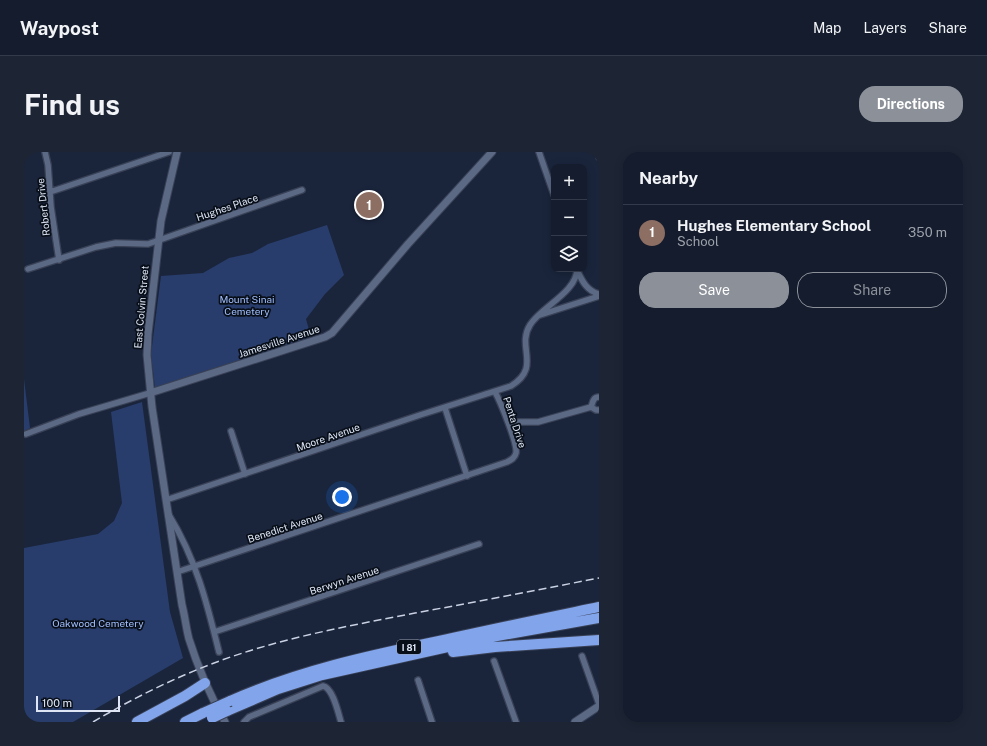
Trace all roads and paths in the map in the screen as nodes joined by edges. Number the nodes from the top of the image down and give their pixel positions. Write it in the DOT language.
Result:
graph roads {
  1 [pos="45,152"];
  2 [pos="169,152"];
  3 [pos="177,152"];
  4 [pos="492,152"];
  5 [pos="539,152"];
  6 [pos="598,152"];
  7 [pos="599,157"];
  8 [pos="551,186"];
  9 [pos="302,190"];
  10 [pos="50,192"];
  11 [pos="158,240"];
  12 [pos="59,260"];
  13 [pos="28,269"];
  14 [pos="576,272"];
  15 [pos="579,272"];
  16 [pos="599,295"];
  17 [pos="538,316"];
  18 [pos="495,392"];
  19 [pos="150,393"];
  20 [pos="599,397"];
  21 [pos="591,407"];
  22 [pos="445,408"];
  23 [pos="599,410"];
  24 [pos="508,422"];
  25 [pos="231,431"];
  26 [pos="26,434"];
  27 [pos="514,457"];
  28 [pos="245,474"];
  29 [pos="467,476"];
  30 [pos="166,500"];
  31 [pos="168,513"];
  32 [pos="479,544"];
  33 [pos="195,566"];
  34 [pos="177,572"];
  35 [pos="599,607"];
  36 [pos="599,618"];
  37 [pos="214,632"];
  38 [pos="599,640"];
  39 [pos="219,652"];
  40 [pos="582,656"];
  41 [pos="399,658"];
  42 [pos="494,661"];
  43 [pos="418,680"];
  44 [pos="205,683"];
  45 [pos="599,705"];
  46 [pos="229,706"];
  47 [pos="206,718"];
  48 [pos="137,722"];
  49 [pos="185,722"];
  50 [pos="224,722"];
  51 [pos="244,722"];
  52 [pos="341,722"];
  53 [pos="432,722"];
  54 [pos="516,722"];
  55 [pos="576,722"];
  1 -- 10 [label="street, Robert Drive"];
  2 -- 10 [label="street"];
  3 -- 11 [label="street, East Colvin Street"];
  4 -- 19 [label="street, Jamesville Avenue"];
  5 -- 8 [label="street"];
  6 -- 7 [label="street"];
  9 -- 11 [label="street, Hughes Place"];
  10 -- 12 [label="street, Robert Drive"];
  11 -- 12 [label="street, Hughes Place"];
  11 -- 19 [label="street, East Colvin Street"];
  12 -- 13 [label="street, Hughes Place"];
  14 -- 17 [label="street, Moore Avenue"];
  15 -- 16 [label="street"];
  16 -- 17 [label="street"];
  17 -- 18 [label="street, Moore Avenue"];
  18 -- 22 [label="street, Moore Avenue"];
  18 -- 24 [label="street, Penta Drive"];
  19 -- 26 [label="street, Jamesville Avenue"];
  19 -- 30 [label="street, East Colvin Street"];
  20 -- 21 [label="street"];
  21 -- 23 [label="street"];
  21 -- 24 [label="street"];
  22 -- 28 [label="street, Moore Avenue"];
  22 -- 29 [label="street"];
  24 -- 27 [label="street, Penta Drive"];
  25 -- 28 [label="street"];
  27 -- 29 [label="street, Benedict Avenue"];
  28 -- 30 [label="street, Moore Avenue"];
  29 -- 33 [label="street, Benedict Avenue"];
  30 -- 31 [label="street, East Colvin Street"];
  31 -- 33 [label="street, East Colvin Street"];
  31 -- 34 [label="street, East Colvin Street"];
  32 -- 37 [label="street, Berwyn Avenue"];
  33 -- 34 [label="street, Benedict Avenue"];
  33 -- 37 [label="street, East Colvin Street"];
  34 -- 44 [label="street, East Colvin Street"];
  35 -- 46 [label="highway, I 81"];
  36 -- 41 [label="highway, I 81"];
  37 -- 39 [label="street, East Colvin Street"];
  38 -- 41 [label="highway"];
  40 -- 45 [label="street"];
  41 -- 46 [label="highway, I 81"];
  42 -- 54 [label="street"];
  43 -- 53 [label="street"];
  44 -- 48 [label="highway"];
  44 -- 50 [label="street, East Colvin Street"];
  45 -- 55 [label="street"];
  46 -- 47 [label="highway, I 81, bridge"];
  47 -- 49 [label="highway, I 81"];
  51 -- 52 [label="street"];
}
